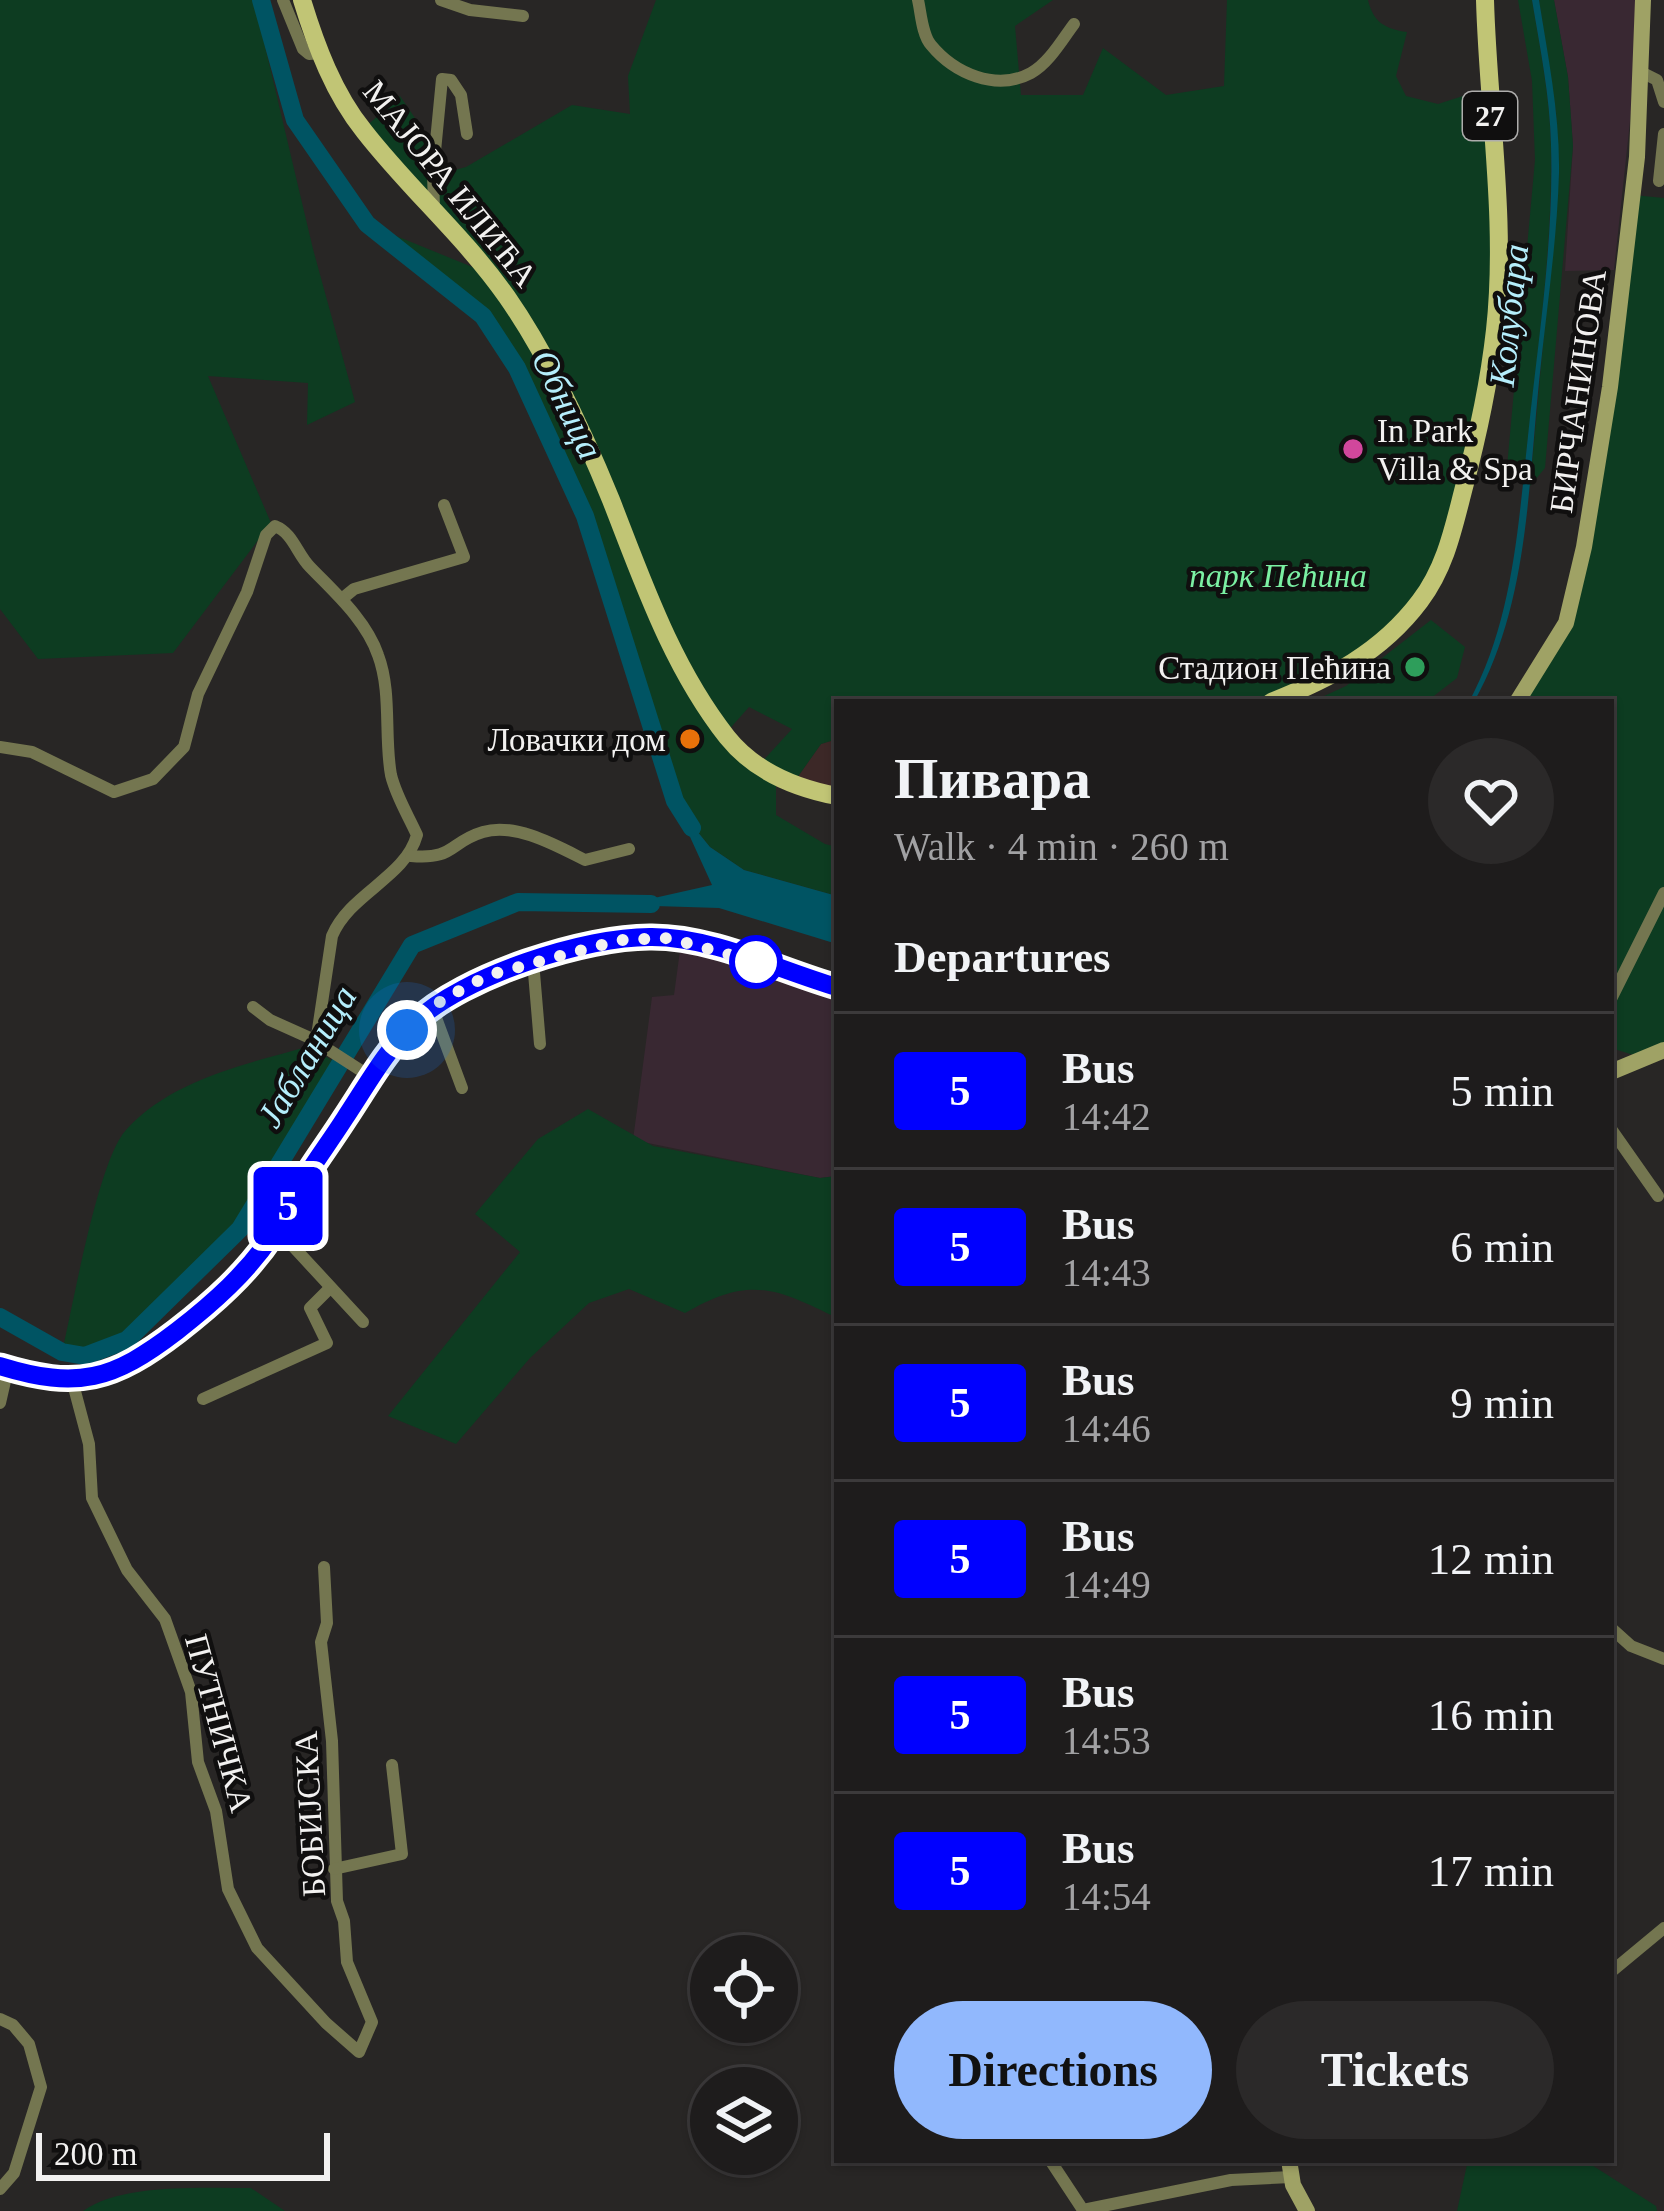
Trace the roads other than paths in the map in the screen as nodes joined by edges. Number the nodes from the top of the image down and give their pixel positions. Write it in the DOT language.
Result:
graph roads {
  1 [pos="283,0"];
  2 [pos="302,0"];
  3 [pos="441,0"];
  4 [pos="918,0"];
  5 [pos="1485,0"];
  6 [pos="1643,0"];
  7 [pos="523,16"];
  8 [pos="1074,24"];
  9 [pos="321,53"];
  10 [pos="1641,72"];
  11 [pos="1664,102"];
  12 [pos="467,134"];
  13 [pos="1664,134"];
  14 [pos="1659,181"];
  15 [pos="434,210"];
  16 [pos="444,505"];
  17 [pos="343,598"];
  18 [pos="1278,699"];
  19 [pos="1519,699"];
  20 [pos="0,747"];
  21 [pos="834,795"];
  22 [pos="629,849"];
  23 [pos="411,856"];
  24 [pos="1664,893"];
  25 [pos="533,961"];
  26 [pos="834,986"];
  27 [pos="1614,993"];
  28 [pos="253,1007"];
  29 [pos="432,1007"];
  30 [pos="321,1040"];
  31 [pos="540,1044"];
  32 [pos="1664,1050"];
  33 [pos="1614,1071"];
  34 [pos="363,1072"];
  35 [pos="462,1088"];
  36 [pos="1614,1133"];
  37 [pos="1658,1196"];
  38 [pos="277,1229"];
  39 [pos="329,1288"];
  40 [pos="363,1322"];
  41 [pos="4,1367"];
  42 [pos="79,1380"];
  43 [pos="203,1399"];
  44 [pos="0,1403"];
  45 [pos="324,1567"];
  46 [pos="1614,1631"];
  47 [pos="1664,1659"];
  48 [pos="392,1765"];
  49 [pos="334,1869"];
  50 [pos="1664,1928"];
  51 [pos="1614,1970"];
  52 [pos="0,2019"];
  53 [pos="359,2052"];
  54 [pos="1052,2163"];
  55 [pos="1290,2168"];
  56 [pos="0,2189"];
  57 [pos="1307,2211"];
  1 -- 9 [label="street"];
  2 -- 9 [label="main road, МАЈОРА ИЛИЋА"];
  3 -- 7 [label="street"];
  4 -- 8 [label="street"];
  5 -- 18 [label="main road, 27"];
  6 -- 10 [label="main road, БИРЧАНИНОВА"];
  9 -- 15 [label="main road, МАЈОРА ИЛИЋА"];
  10 -- 11 [label="street"];
  10 -- 19 [label="main road, БИРЧАНИНОВА"];
  12 -- 15 [label="street"];
  13 -- 14 [label="street"];
  15 -- 21 [label="main road, МАЈОРА ИЛИЋА"];
  16 -- 17 [label="street"];
  17 -- 20 [label="street"];
  17 -- 23 [label="street"];
  22 -- 23 [label="street"];
  23 -- 30 [label="street"];
  24 -- 27 [label="street"];
  25 -- 26 [label="main road"];
  25 -- 29 [label="main road"];
  25 -- 31 [label="street"];
  28 -- 30 [label="street"];
  29 -- 34 [label="main road"];
  29 -- 35 [label="street"];
  30 -- 34 [label="street"];
  32 -- 33 [label="main road"];
  34 -- 38 [label="main road"];
  36 -- 37 [label="street"];
  38 -- 39 [label="street"];
  38 -- 42 [label="main road"];
  39 -- 40 [label="street"];
  39 -- 43 [label="street"];
  41 -- 42 [label="main road"];
  41 -- 44 [label="street"];
  42 -- 53 [label="street, ПУТНИЧКА"];
  45 -- 49 [label="street, БОБИЈСКА"];
  46 -- 47 [label="street"];
  48 -- 49 [label="street"];
  49 -- 53 [label="street, БОБИЈСКА"];
  50 -- 51 [label="street"];
  52 -- 56 [label="street"];
  54 -- 55 [label="street"];
  55 -- 57 [label="main road"];
}
